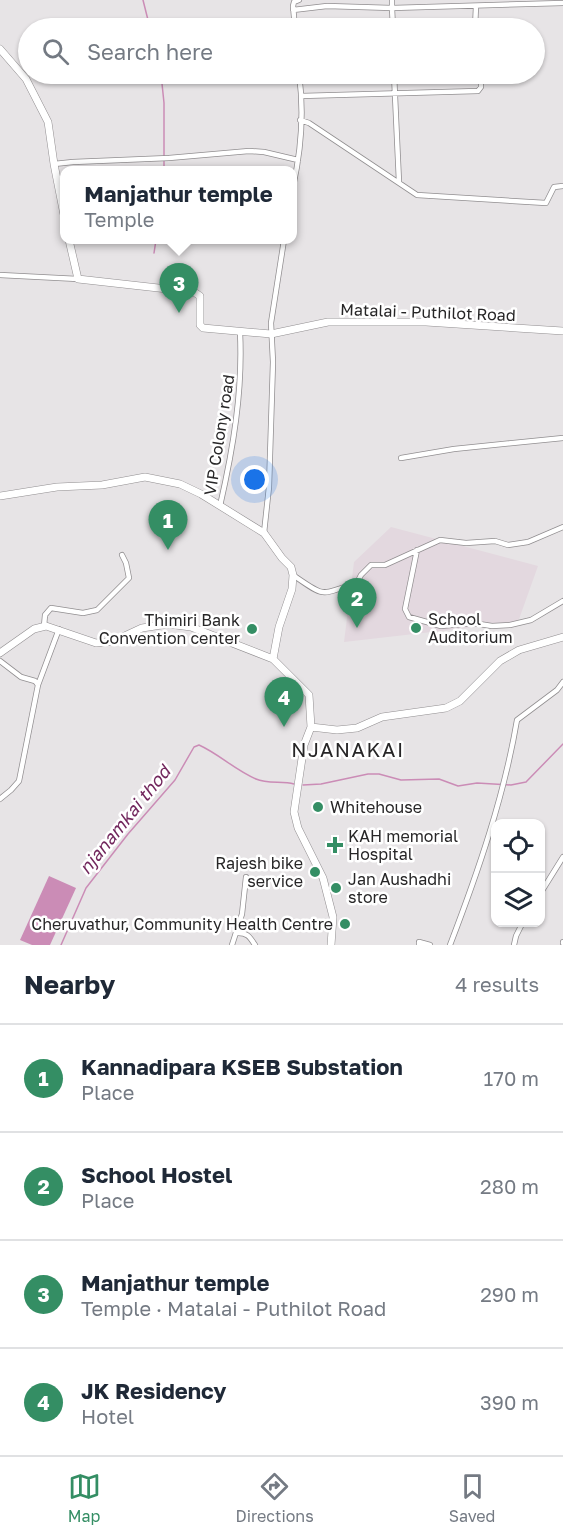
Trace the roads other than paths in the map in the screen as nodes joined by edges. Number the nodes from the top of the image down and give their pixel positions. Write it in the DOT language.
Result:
graph roads {
  1 [pos="299,0"];
  2 [pos="392,0"];
  3 [pos="453,0"];
  4 [pos="497,3"];
  5 [pos="563,3"];
  6 [pos="476,6"];
  7 [pos="453,7"];
  8 [pos="392,8"];
  9 [pos="293,10"];
  10 [pos="294,18"];
  11 [pos="392,18"];
  12 [pos="475,18"];
  13 [pos="0,49"];
  14 [pos="18,69"];
  15 [pos="29,84"];
  16 [pos="300,84"];
  17 [pos="394,84"];
  18 [pos="482,84"];
  19 [pos="394,93"];
  20 [pos="301,96"];
  21 [pos="300,120"];
  22 [pos="298,160"];
  23 [pos="54,164"];
  24 [pos="297,166"];
  25 [pos="399,182"];
  26 [pos="563,186"];
  27 [pos="60,195"];
  28 [pos="70,244"];
  29 [pos="283,244"];
  30 [pos="0,275"];
  31 [pos="78,279"];
  32 [pos="563,331"];
  33 [pos="240,332"];
  34 [pos="272,334"];
  35 [pos="563,438"];
  36 [pos="401,458"];
  37 [pos="0,496"];
  38 [pos="220,506"];
  39 [pos="563,527"];
  40 [pos="264,533"];
  41 [pos="417,550"];
  42 [pos="122,555"];
  43 [pos="293,575"];
  44 [pos="563,602"];
  45 [pos="44,626"];
  46 [pos="59,629"];
  47 [pos="563,638"];
  48 [pos="0,653"];
  49 [pos="273,660"];
  50 [pos="0,661"];
  51 [pos="563,682"];
  52 [pos="38,685"];
  53 [pos="311,727"];
  54 [pos="0,799"];
  55 [pos="563,857"];
  56 [pos="246,877"];
  57 [pos="545,886"];
  58 [pos="520,927"];
  59 [pos="236,933"];
  60 [pos="232,945"];
  61 [pos="255,945"];
  62 [pos="332,945"];
  63 [pos="419,945"];
  64 [pos="430,945"];
  65 [pos="450,945"];
  66 [pos="514,945"];
  1 -- 9 [label="street"];
  2 -- 8 [label="street"];
  3 -- 7 [label="street"];
  4 -- 5 [label="street"];
  4 -- 6 [label="street"];
  6 -- 7 [label="street"];
  6 -- 12 [label="street"];
  7 -- 8 [label="street"];
  8 -- 9 [label="street"];
  8 -- 11 [label="street"];
  9 -- 10 [label="street"];
  13 -- 14 [label="street"];
  15 -- 23 [label="street"];
  16 -- 20 [label="street"];
  17 -- 19 [label="street"];
  18 -- 19 [label="street"];
  19 -- 20 [label="street"];
  19 -- 25 [label="street"];
  20 -- 21 [label="street"];
  21 -- 22 [label="street"];
  21 -- 25 [label="street"];
  22 -- 23 [label="street"];
  22 -- 24 [label="street"];
  23 -- 27 [label="street"];
  25 -- 26 [label="street"];
  28 -- 31 [label="street"];
  29 -- 34 [label="street"];
  30 -- 31 [label="street"];
  31 -- 33 [label="street, Matalai - Puthilot Road"];
  32 -- 34 [label="street, Matalai - Puthilot Road"];
  33 -- 34 [label="street, Matalai - Puthilot Road"];
  33 -- 38 [label="street, VIP Colony road"];
  34 -- 40 [label="street"];
  35 -- 36 [label="street"];
  37 -- 38 [label="street"];
  38 -- 40 [label="street"];
  39 -- 41 [label="street"];
  40 -- 43 [label="street"];
  41 -- 43 [label="street"];
  41 -- 44 [label="street"];
  42 -- 45 [label="street"];
  43 -- 49 [label="street"];
  45 -- 46 [label="street"];
  45 -- 48 [label="street"];
  46 -- 49 [label="street"];
  46 -- 52 [label="street"];
  47 -- 53 [label="street"];
  49 -- 53 [label="street"];
  50 -- 52 [label="street"];
  51 -- 65 [label="street"];
  52 -- 54 [label="street"];
  53 -- 62 [label="street"];
  55 -- 57 [label="street"];
  56 -- 59 [label="street"];
  58 -- 66 [label="street"];
  59 -- 60 [label="street"];
  59 -- 61 [label="street"];
  63 -- 64 [label="street"];
}
